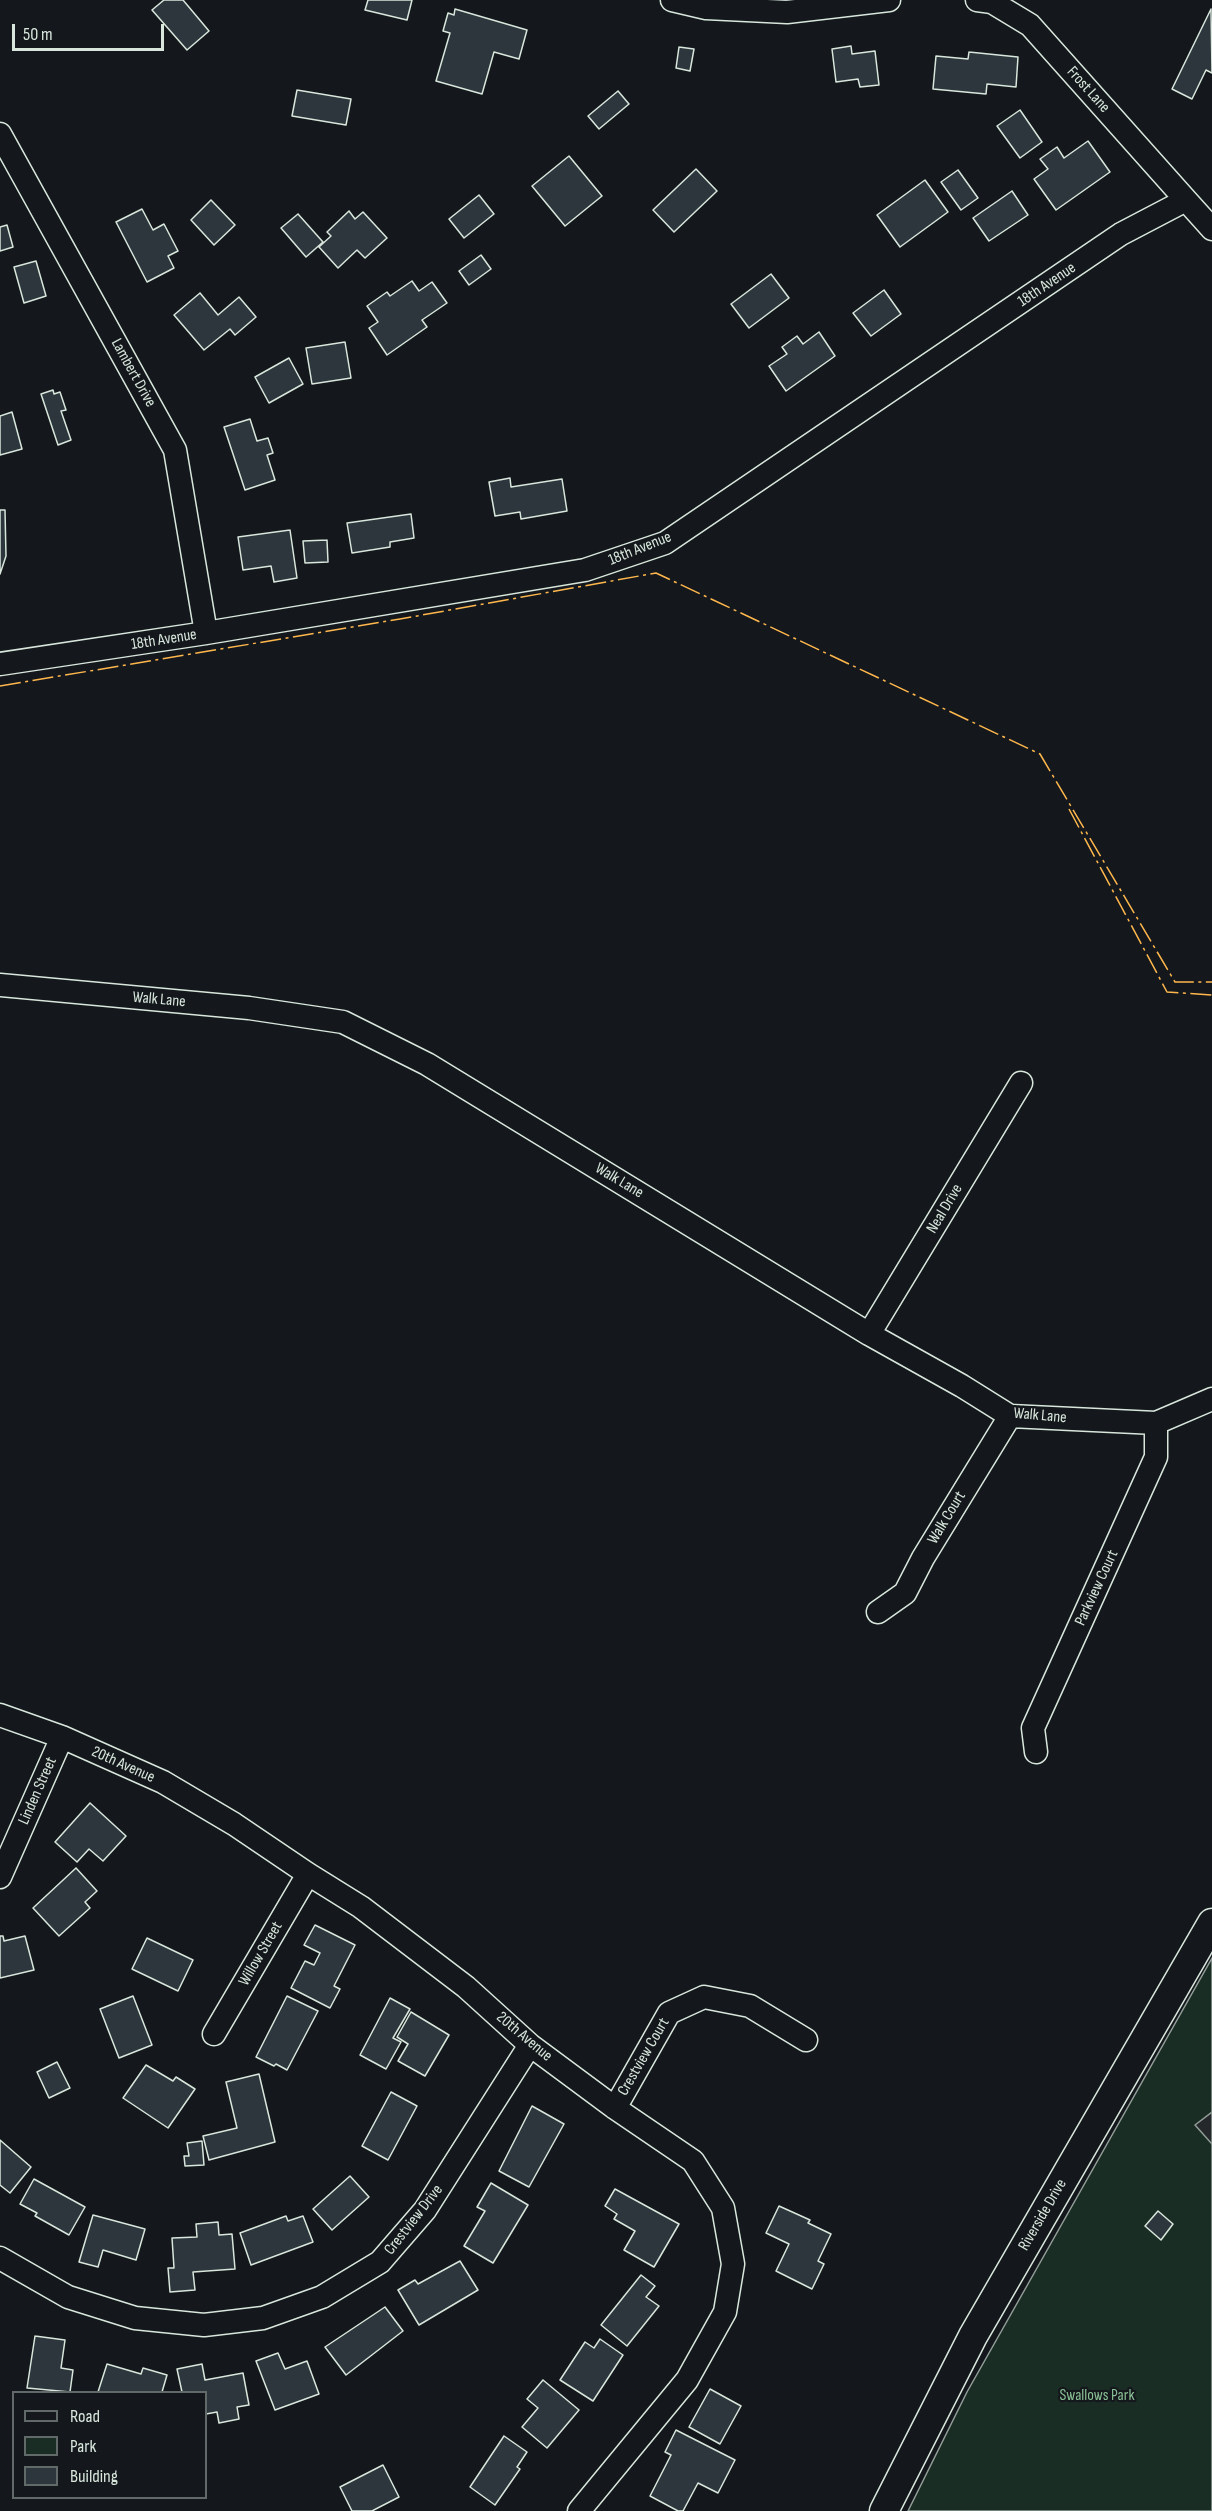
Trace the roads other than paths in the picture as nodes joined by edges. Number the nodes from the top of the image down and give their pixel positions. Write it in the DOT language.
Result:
graph roads {
  1 [pos="672,0"];
  2 [pos="889,0"];
  3 [pos="977,0"];
  4 [pos="0,134"];
  5 [pos="1186,200"];
  6 [pos="1212,229"];
  7 [pos="206,633"];
  8 [pos="0,664"];
  9 [pos="0,985"];
  10 [pos="1021,1083"];
  11 [pos="869,1334"];
  12 [pos="1212,1399"];
  13 [pos="1010,1416"];
  14 [pos="1155,1423"];
  15 [pos="878,1612"];
  16 [pos="0,1715"];
  17 [pos="62,1737"];
  18 [pos="1036,1752"];
  19 [pos="308,1875"];
  20 [pos="0,1877"];
  21 [pos="1212,1923"];
  22 [pos="214,2034"];
  23 [pos="806,2040"];
  24 [pos="530,2045"];
  25 [pos="615,2108"];
  26 [pos="0,2258"];
  27 [pos="579,2511"];
  28 [pos="884,2511"];
  1 -- 2 [label="street"];
  3 -- 5 [label="street, Frost Lane"];
  4 -- 7 [label="street, Lambert Drive"];
  5 -- 6 [label="street"];
  5 -- 7 [label="street, 18th Avenue"];
  7 -- 8 [label="street, 18th Avenue"];
  9 -- 11 [label="street, Walk Lane"];
  10 -- 11 [label="street, Neal Drive"];
  11 -- 13 [label="street, Walk Lane"];
  12 -- 14 [label="street, Walk Lane"];
  13 -- 14 [label="street, Walk Lane"];
  13 -- 15 [label="street, Walk Court"];
  14 -- 18 [label="street, Parkview Court"];
  16 -- 17 [label="street, 20th Avenue"];
  17 -- 19 [label="street, 20th Avenue"];
  17 -- 20 [label="street, Linden Street"];
  19 -- 22 [label="street, Willow Street"];
  19 -- 24 [label="street, 20th Avenue"];
  21 -- 28 [label="main road, Riverside Drive"];
  23 -- 25 [label="street, Crestview Court"];
  24 -- 25 [label="street, 20th Avenue"];
  24 -- 26 [label="street, Crestview Drive"];
  25 -- 27 [label="street, 20th Avenue"];
}
